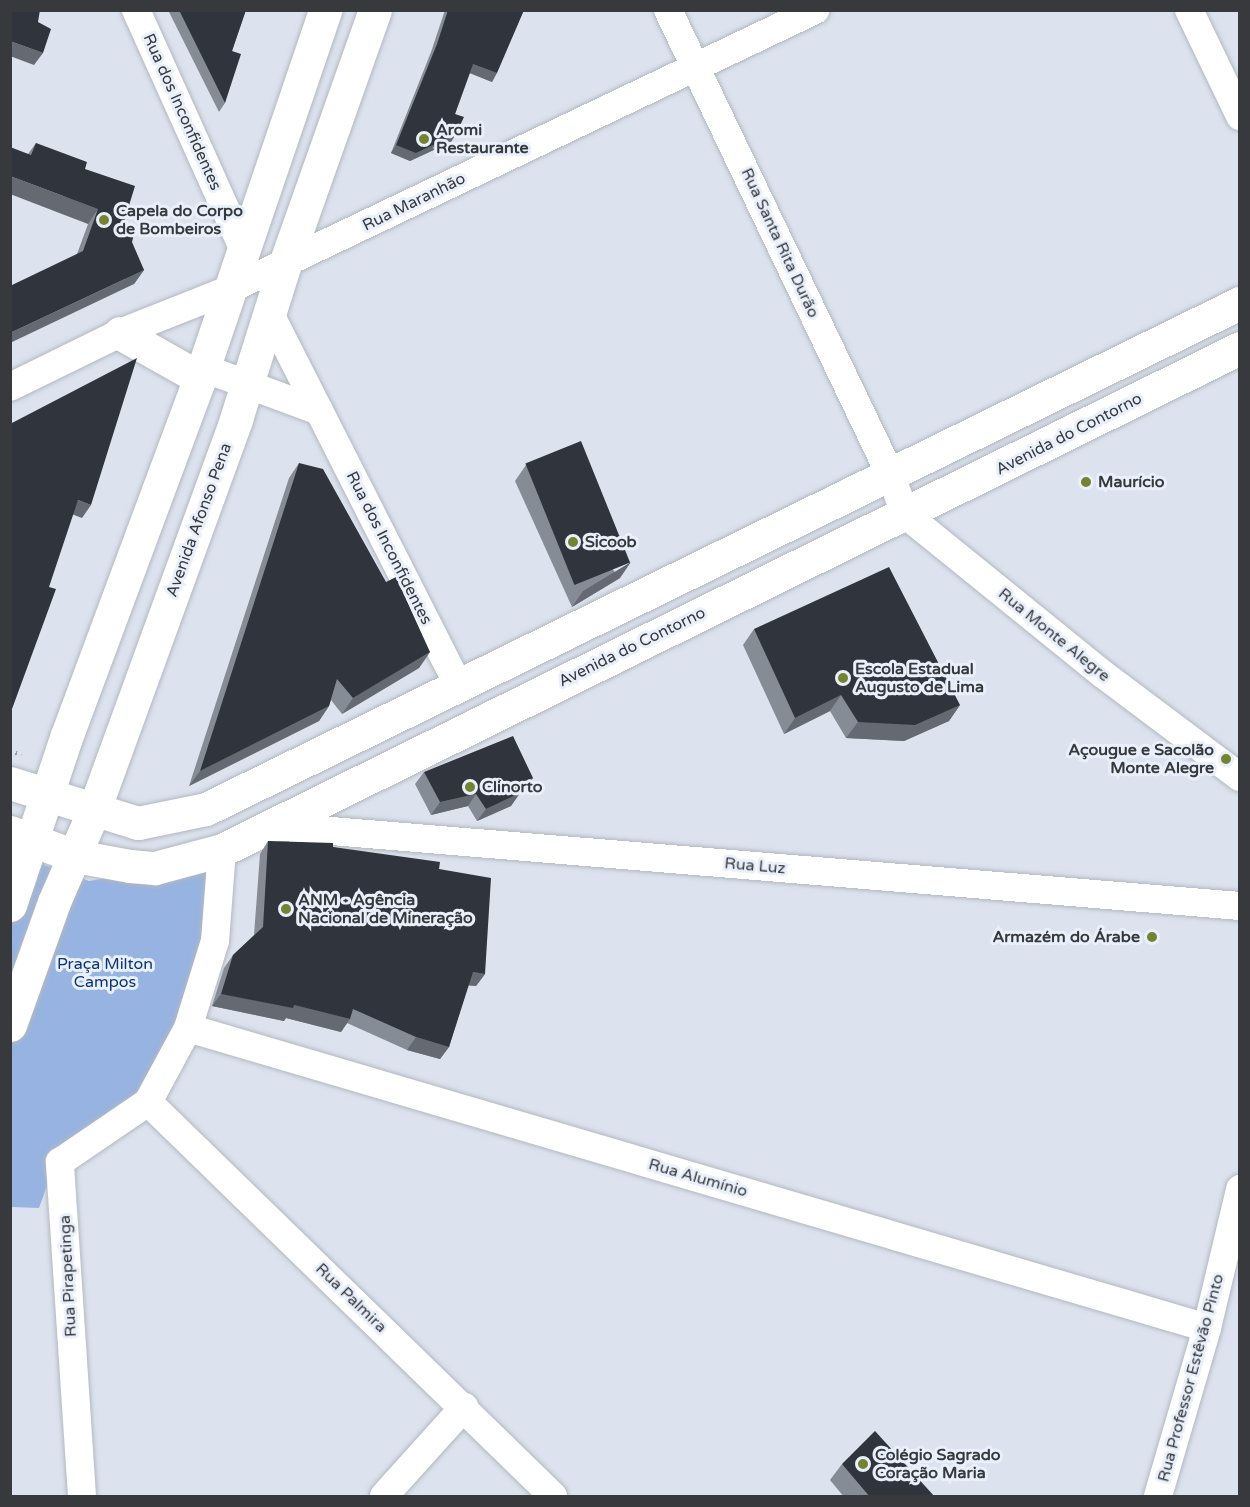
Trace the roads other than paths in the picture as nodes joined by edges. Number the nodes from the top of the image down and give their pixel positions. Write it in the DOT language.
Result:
graph roads {
  1 [pos="136,10"];
  2 [pos="325,10"];
  3 [pos="375,10"];
  4 [pos="668,10"];
  5 [pos="815,10"];
  6 [pos="1189,10"];
  7 [pos="697,65"];
  8 [pos="1239,116"];
  9 [pos="242,246"];
  10 [pos="285,264"];
  11 [pos="226,291"];
  12 [pos="1239,303"];
  13 [pos="269,312"];
  14 [pos="120,333"];
  15 [pos="1239,348"];
  16 [pos="201,373"];
  17 [pos="246,383"];
  18 [pos="10,387"];
  19 [pos="319,411"];
  20 [pos="891,476"];
  21 [pos="905,514"];
  22 [pos="459,686"];
  23 [pos="1239,777"];
  24 [pos="10,783"];
  25 [pos="47,795"];
  26 [pos="94,810"];
  27 [pos="271,826"];
  28 [pos="22,837"];
  29 [pos="222,850"];
  30 [pos="75,856"];
  31 [pos="10,905"];
  32 [pos="1239,906"];
  33 [pos="10,1025"];
  34 [pos="188,1028"];
  35 [pos="148,1102"];
  36 [pos="1239,1189"];
  37 [pos="1207,1328"];
  38 [pos="464,1407"];
  39 [pos="82,1497"];
  40 [pos="384,1497"];
  41 [pos="553,1497"];
  42 [pos="1158,1497"];
  1 -- 9 [label="street, Rua dos Inconfidentes"];
  2 -- 9 [label="main road"];
  3 -- 10 [label="main road, Avenida Afonso Pena"];
  4 -- 7 [label="street, Rua Santa Rita Durão"];
  5 -- 7 [label="street, Rua Maranhão"];
  6 -- 8 [label="street"];
  7 -- 10 [label="street, Rua Maranhão"];
  7 -- 20 [label="street, Rua Santa Rita Durão"];
  9 -- 11 [label="main road"];
  10 -- 11 [label="street, Rua Maranhão"];
  10 -- 13 [label="main road, Avenida Afonso Pena"];
  11 -- 14 [label="street, Rua Maranhão"];
  11 -- 16 [label="main road"];
  12 -- 20 [label="main road"];
  13 -- 17 [label="main road, Avenida Afonso Pena"];
  13 -- 19 [label="street, Rua dos Inconfidentes"];
  14 -- 16 [label="main road"];
  14 -- 18 [label="street, Rua Maranhão"];
  15 -- 21 [label="main road, Avenida do Contorno"];
  16 -- 17 [label="street"];
  16 -- 25 [label="main road"];
  17 -- 19 [label="street"];
  17 -- 26 [label="main road, Avenida Afonso Pena"];
  19 -- 22 [label="street, Rua dos Inconfidentes"];
  20 -- 21 [label="street"];
  20 -- 22 [label="main road"];
  21 -- 23 [label="street, Rua Monte Alegre"];
  21 -- 27 [label="main road, Avenida do Contorno"];
  22 -- 26 [label="main road"];
  24 -- 25 [label="main road"];
  25 -- 26 [label="main road"];
  25 -- 28 [label="main road"];
  26 -- 30 [label="main road, Avenida Afonso Pena"];
  27 -- 29 [label="main road, Avenida do Contorno"];
  27 -- 32 [label="street, Rua Luz"];
  28 -- 30 [label="main road, Avenida do Contorno"];
  28 -- 31 [label="main road"];
  29 -- 30 [label="main road, Avenida do Contorno"];
  29 -- 34 [label="street"];
  30 -- 33 [label="main road, Avenida Afonso Pena"];
  34 -- 35 [label="street"];
  34 -- 37 [label="street, Rua Alumínio"];
  35 -- 38 [label="street, Rua Palmira"];
  35 -- 39 [label="street, Rua Pirapetinga"];
  36 -- 37 [label="street, Rua Professor Estêvão Pinto"];
  37 -- 42 [label="street, Rua Professor Estêvão Pinto"];
  38 -- 40 [label="street"];
  38 -- 41 [label="street, Rua Palmira"];
}
